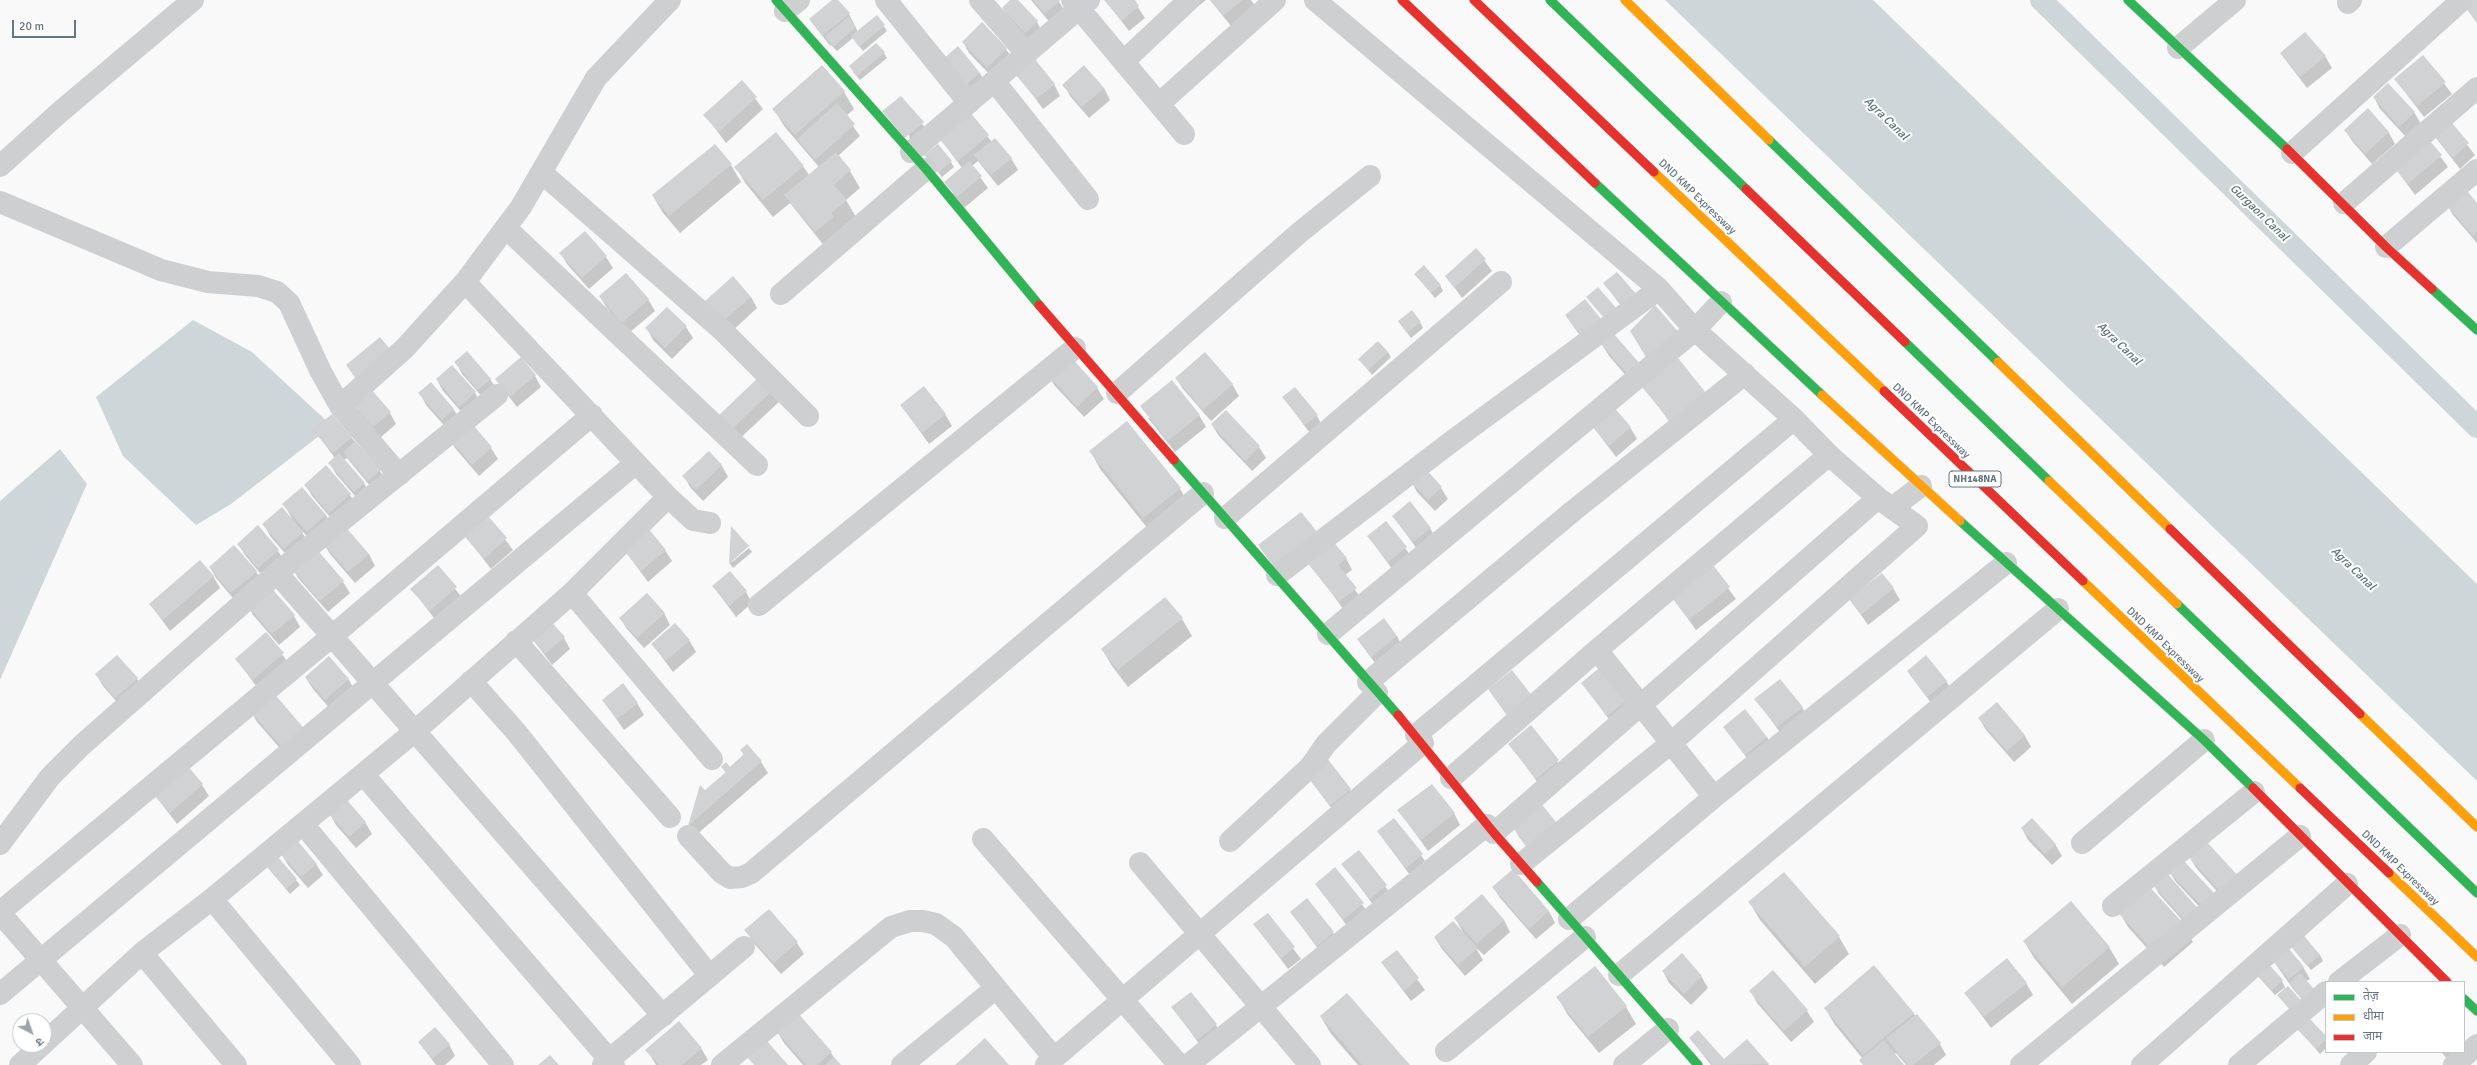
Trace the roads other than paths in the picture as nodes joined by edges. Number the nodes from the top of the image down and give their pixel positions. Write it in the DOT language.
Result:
graph roads {
  1 [pos="193,0"];
  2 [pos="670,0"];
  3 [pos="886,0"];
  4 [pos="980,0"];
  5 [pos="1189,0"];
  6 [pos="1275,0"];
  7 [pos="1315,0"];
  8 [pos="1402,0"];
  9 [pos="1474,0"];
  10 [pos="1550,0"];
  11 [pos="1625,0"];
  12 [pos="2128,0"];
  13 [pos="2235,0"];
  14 [pos="2462,0"];
  15 [pos="1080,3"];
  16 [pos="787,4"];
  17 [pos="2178,48"];
  18 [pos="1027,54"];
  19 [pos="1124,61"];
  20 [pos="995,82"];
  21 [pos="2477,88"];
  22 [pos="1160,103"];
  23 [pos="969,104"];
  24 [pos="1184,134"];
  25 [pos="911,152"];
  26 [pos="2292,153"];
  27 [pos="0,166"];
  28 [pos="926,169"];
  29 [pos="2477,170"];
  30 [pos="542,173"];
  31 [pos="1370,176"];
  32 [pos="1088,199"];
  33 [pos="0,202"];
  34 [pos="2344,203"];
  35 [pos="507,229"];
  36 [pos="2386,247"];
  37 [pos="465,282"];
  38 [pos="1501,282"];
  39 [pos="1659,289"];
  40 [pos="781,294"];
  41 [pos="1721,302"];
  42 [pos="1695,330"];
  43 [pos="2477,330"];
  44 [pos="1075,348"];
  45 [pos="1745,374"];
  46 [pos="1117,393"];
  47 [pos="497,395"];
  48 [pos="340,406"];
  49 [pos="592,415"];
  50 [pos="808,416"];
  51 [pos="1794,419"];
  52 [pos="1830,455"];
  53 [pos="636,463"];
  54 [pos="757,465"];
  55 [pos="399,475"];
  56 [pos="1921,486"];
  57 [pos="1202,492"];
  58 [pos="668,497"];
  59 [pos="1885,503"];
  60 [pos="1225,518"];
  61 [pos="710,523"];
  62 [pos="2006,563"];
  63 [pos="277,573"];
  64 [pos="1277,575"];
  65 [pos="572,593"];
  66 [pos="759,605"];
  67 [pos="2058,609"];
  68 [pos="1328,634"];
  69 [pos="331,637"];
  70 [pos="516,641"];
  71 [pos="1597,650"];
  72 [pos="471,681"];
  73 [pos="372,685"];
  74 [pos="1373,688"];
  75 [pos="1642,705"];
  76 [pos="414,732"];
  77 [pos="1420,739"];
  78 [pos="2204,740"];
  79 [pos="1670,744"];
  80 [pos="712,760"];
  81 [pos="363,774"];
  82 [pos="1451,778"];
  83 [pos="2254,792"];
  84 [pos="1714,797"];
  85 [pos="670,817"];
  86 [pos="302,824"];
  87 [pos="2477,827"];
  88 [pos="1491,829"];
  89 [pos="688,836"];
  90 [pos="2300,836"];
  91 [pos="983,839"];
  92 [pos="1230,841"];
  93 [pos="2082,843"];
  94 [pos="0,844"];
  95 [pos="1140,863"];
  96 [pos="1521,864"];
  97 [pos="2347,884"];
  98 [pos="2477,894"];
  99 [pos="212,899"];
  100 [pos="2113,906"];
  101 [pos="0,912"];
  102 [pos="1569,919"];
  103 [pos="1198,935"];
  104 [pos="2400,935"];
  105 [pos="1585,937"];
  106 [pos="744,947"];
  107 [pos="142,953"];
  108 [pos="2477,957"];
  109 [pos="42,959"];
  110 [pos="1618,975"];
  111 [pos="710,976"];
  112 [pos="2340,981"];
  113 [pos="2446,981"];
  114 [pos="996,988"];
  115 [pos="2325,993"];
  116 [pos="0,994"];
  117 [pos="1123,998"];
  118 [pos="2465,1000"];
  119 [pos="1260,1006"];
  120 [pos="83,1010"];
  121 [pos="2477,1011"];
  122 [pos="662,1016"];
  123 [pos="1668,1029"];
  124 [pos="2477,1046"];
  125 [pos="1446,1052"];
  126 [pos="2365,1053"];
  127 [pos="1050,1062"];
  128 [pos="609,1063"];
  129 [pos="20,1065"];
  130 [pos="132,1065"];
  131 [pos="236,1065"];
  132 [pos="350,1065"];
  133 [pos="503,1065"];
  134 [pos="722,1065"];
  135 [pos="902,1065"];
  136 [pos="1180,1065"];
  137 [pos="1188,1065"];
  138 [pos="1310,1065"];
  139 [pos="1624,1065"];
  140 [pos="1698,1065"];
  141 [pos="2021,1065"];
  142 [pos="2142,1065"];
  143 [pos="2239,1065"];
  144 [pos="2351,1065"];
  145 [pos="2454,1065"];
  1 -- 27 [label="street"];
  2 -- 30 [label="street"];
  3 -- 23 [label="street"];
  4 -- 18 [label="street"];
  5 -- 19 [label="street"];
  6 -- 22 [label="street"];
  7 -- 39 [label="street"];
  8 -- 41 [label="main road"];
  9 -- 108 [label="main road, DND KMP Expressway / NH148NA"];
  10 -- 98 [label="main road"];
  11 -- 87 [label="main road"];
  12 -- 17 [label="main road"];
  13 -- 17 [label="street"];
  14 -- 26 [label="street"];
  15 -- 18 [label="street"];
  15 -- 19 [label="street"];
  16 -- 25 [label="main road"];
  17 -- 26 [label="main road"];
  18 -- 20 [label="street"];
  19 -- 22 [label="street"];
  20 -- 23 [label="street"];
  20 -- 32 [label="street"];
  21 -- 34 [label="street"];
  22 -- 24 [label="street"];
  23 -- 25 [label="street"];
  25 -- 28 [label="main road"];
  26 -- 34 [label="main road"];
  28 -- 40 [label="street"];
  28 -- 44 [label="main road"];
  29 -- 36 [label="street"];
  30 -- 35 [label="street"];
  30 -- 50 [label="street"];
  31 -- 46 [label="street"];
  33 -- 48 [label="street"];
  34 -- 36 [label="main road"];
  35 -- 37 [label="street"];
  35 -- 54 [label="street"];
  36 -- 43 [label="main road"];
  37 -- 48 [label="street"];
  37 -- 49 [label="street"];
  38 -- 60 [label="street"];
  39 -- 42 [label="street"];
  39 -- 64 [label="street"];
  41 -- 42 [label="street"];
  41 -- 56 [label="main road"];
  42 -- 45 [label="street"];
  42 -- 68 [label="street"];
  44 -- 46 [label="main road"];
  44 -- 66 [label="street"];
  45 -- 51 [label="street"];
  45 -- 74 [label="street"];
  46 -- 57 [label="main road"];
  47 -- 55 [label="street"];
  48 -- 55 [label="street"];
  49 -- 53 [label="street"];
  49 -- 69 [label="street"];
  51 -- 52 [label="street"];
  51 -- 77 [label="street"];
  52 -- 59 [label="street"];
  52 -- 71 [label="street"];
  53 -- 58 [label="street"];
  53 -- 73 [label="street"];
  55 -- 63 [label="street"];
  56 -- 59 [label="street"];
  56 -- 62 [label="main road"];
  57 -- 60 [label="main road"];
  57 -- 89 [label="street"];
  58 -- 61 [label="street"];
  58 -- 65 [label="street"];
  59 -- 75 [label="street"];
  59 -- 79 [label="street"];
  60 -- 64 [label="main road"];
  62 -- 67 [label="main road"];
  62 -- 84 [label="street"];
  63 -- 69 [label="street"];
  63 -- 94 [label="street"];
  64 -- 68 [label="main road"];
  65 -- 70 [label="street"];
  65 -- 80 [label="street"];
  67 -- 78 [label="main road"];
  67 -- 110 [label="street"];
  68 -- 74 [label="main road"];
  69 -- 73 [label="street"];
  69 -- 101 [label="street"];
  70 -- 72 [label="street"];
  70 -- 85 [label="street"];
  71 -- 75 [label="street"];
  71 -- 82 [label="street"];
  72 -- 76 [label="street"];
  72 -- 111 [label="street"];
  73 -- 76 [label="street"];
  73 -- 109 [label="street"];
  74 -- 77 [label="main road"];
  74 -- 92 [label="street"];
  75 -- 79 [label="street"];
  75 -- 88 [label="street"];
  76 -- 81 [label="street"];
  76 -- 122 [label="street"];
  77 -- 82 [label="main road"];
  77 -- 103 [label="street"];
  78 -- 83 [label="main road"];
  78 -- 93 [label="street"];
  79 -- 84 [label="street"];
  79 -- 96 [label="street"];
  81 -- 86 [label="street"];
  81 -- 128 [label="street"];
  82 -- 88 [label="main road"];
  83 -- 90 [label="main road"];
  83 -- 100 [label="street"];
  84 -- 102 [label="street"];
  86 -- 99 [label="street"];
  86 -- 133 [label="street"];
  88 -- 96 [label="main road"];
  88 -- 119 [label="street"];
  90 -- 97 [label="main road"];
  90 -- 141 [label="street"];
  91 -- 117 [label="street"];
  95 -- 103 [label="street"];
  96 -- 102 [label="main road"];
  97 -- 104 [label="main road"];
  97 -- 142 [label="street"];
  99 -- 107 [label="street"];
  99 -- 132 [label="street"];
  101 -- 109 [label="street"];
  102 -- 105 [label="main road"];
  103 -- 117 [label="street"];
  103 -- 119 [label="street"];
  104 -- 112 [label="street"];
  104 -- 113 [label="main road"];
  105 -- 110 [label="main road"];
  105 -- 125 [label="street"];
  106 -- 111 [label="street"];
  107 -- 120 [label="street"];
  107 -- 131 [label="street"];
  109 -- 116 [label="street"];
  109 -- 120 [label="street"];
  110 -- 123 [label="main road"];
  111 -- 122 [label="street"];
  114 -- 127 [label="street"];
  114 -- 134 [label="street"];
  114 -- 135 [label="street"];
  115 -- 143 [label="street"];
  117 -- 127 [label="street"];
  117 -- 136 [label="street"];
  118 -- 121 [label="main road"];
  119 -- 137 [label="street"];
  119 -- 138 [label="street"];
  120 -- 129 [label="street"];
  120 -- 130 [label="street"];
  122 -- 128 [label="street"];
  123 -- 139 [label="street"];
  123 -- 140 [label="main road"];
  124 -- 145 [label="street"];
  126 -- 144 [label="street"];
}
